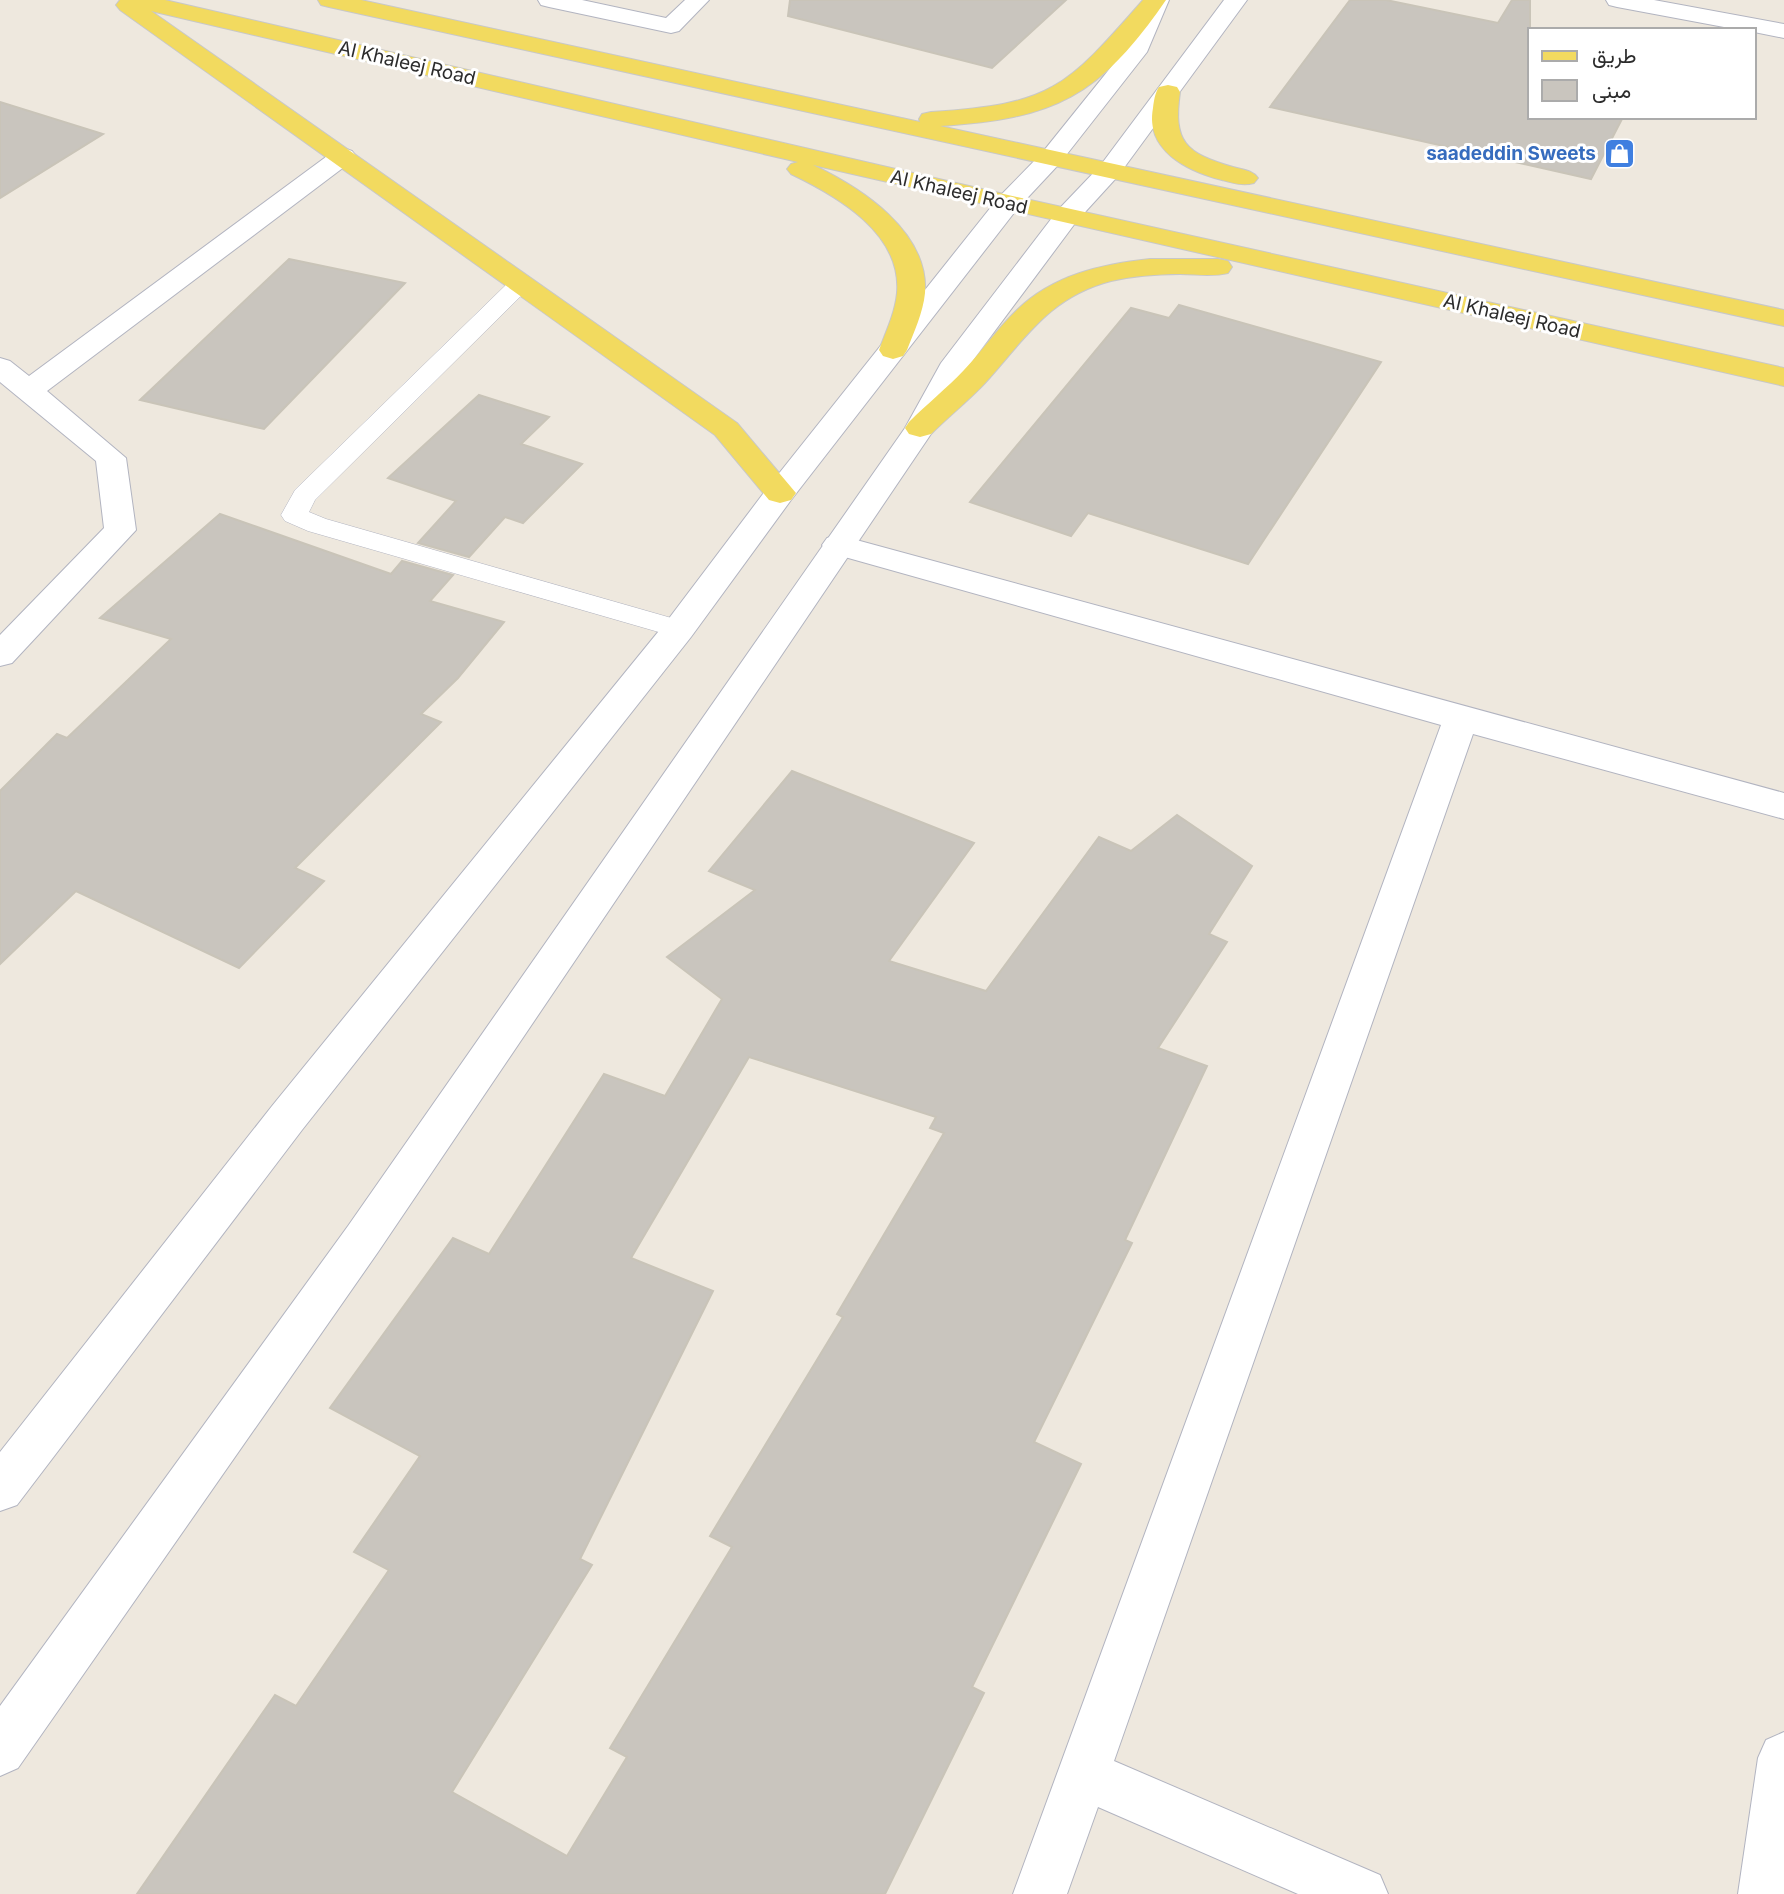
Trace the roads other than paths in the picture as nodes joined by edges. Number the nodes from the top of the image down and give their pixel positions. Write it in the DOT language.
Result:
graph roads {
  1 [pos="121,0"];
  2 [pos="135,0"];
  3 [pos="330,0"];
  4 [pos="549,0"];
  5 [pos="698,0"];
  6 [pos="1156,0"];
  7 [pos="1236,0"];
  8 [pos="1618,0"];
  9 [pos="1677,5"];
  10 [pos="1784,31"];
  11 [pos="1168,92"];
  12 [pos="865,117"];
  13 [pos="724,137"];
  14 [pos="343,156"];
  15 [pos="1051,158"];
  16 [pos="1109,171"];
  17 [pos="1008,203"];
  18 [pos="1067,216"];
  19 [pos="1456,247"];
  20 [pos="1318,272"];
  21 [pos="520,284"];
  22 [pos="1784,318"];
  23 [pos="893,350"];
  24 [pos="0,367"];
  25 [pos="1784,377"];
  26 [pos="29,391"];
  27 [pos="920,428"];
  28 [pos="780,494"];
  29 [pos="838,545"];
  30 [pos="679,629"];
  31 [pos="0,655"];
  32 [pos="1461,719"];
  33 [pos="1784,806"];
  34 [pos="0,1489"];
  35 [pos="0,1750"];
  36 [pos="1784,1758"];
  37 [pos="1083,1774"];
  38 [pos="1040,1894"];
  39 [pos="1362,1894"];
  40 [pos="1765,1894"];
  1 -- 14 [label="main road"];
  2 -- 13 [label="main road, Al Khaleej Road"];
  3 -- 12 [label="main road, Al Khaleej Road"];
  4 -- 5 [label="street"];
  6 -- 12 [label="main road"];
  6 -- 15 [label="street"];
  7 -- 11 [label="street"];
  8 -- 9 [label="street"];
  9 -- 10 [label="street"];
  11 -- 16 [label="street"];
  11 -- 19 [label="main road"];
  12 -- 15 [label="main road, Al Khaleej Road"];
  13 -- 17 [label="main road, Al Khaleej Road"];
  13 -- 23 [label="main road"];
  14 -- 21 [label="main road"];
  14 -- 26 [label="street"];
  15 -- 16 [label="main road, Al Khaleej Road"];
  15 -- 17 [label="street"];
  16 -- 18 [label="street"];
  16 -- 19 [label="main road, Al Khaleej Road"];
  17 -- 18 [label="main road, Al Khaleej Road"];
  17 -- 23 [label="street"];
  18 -- 20 [label="main road, Al Khaleej Road"];
  18 -- 27 [label="street"];
  19 -- 22 [label="main road, Al Khaleej Road"];
  20 -- 25 [label="main road, Al Khaleej Road"];
  20 -- 27 [label="main road"];
  21 -- 28 [label="main road"];
  21 -- 30 [label="lane"];
  23 -- 28 [label="street"];
  24 -- 26 [label="street"];
  26 -- 31 [label="street"];
  27 -- 29 [label="street"];
  28 -- 30 [label="street"];
  29 -- 32 [label="street"];
  29 -- 35 [label="street"];
  30 -- 34 [label="street"];
  32 -- 33 [label="street"];
  32 -- 37 [label="street"];
  36 -- 40 [label="street"];
  37 -- 38 [label="street"];
  37 -- 39 [label="street"];
}
